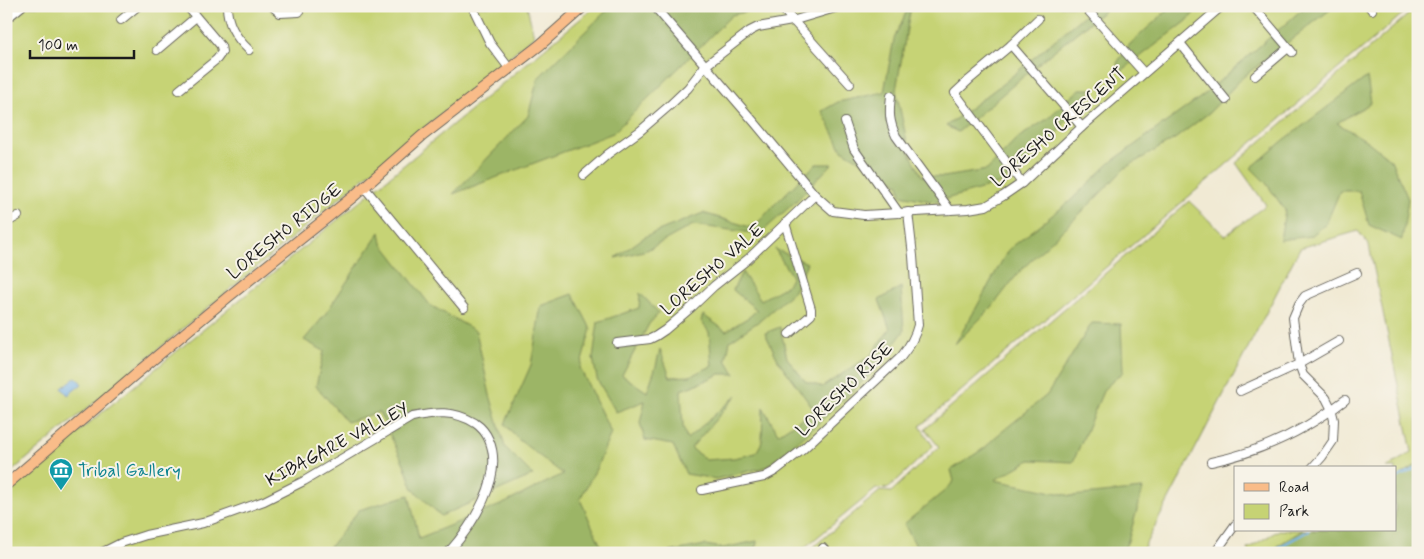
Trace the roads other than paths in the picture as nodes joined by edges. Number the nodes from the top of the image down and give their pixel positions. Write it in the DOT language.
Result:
graph roads {
  1 [pos="22,6"];
  2 [pos="138,6"];
  3 [pos="227,6"];
  4 [pos="272,6"];
  5 [pos="472,6"];
  6 [pos="584,6"];
  7 [pos="654,6"];
  8 [pos="780,6"];
  9 [pos="842,6"];
  10 [pos="1084,6"];
  11 [pos="1222,6"];
  12 [pos="1253,6"];
  13 [pos="190,7"];
  14 [pos="829,8"];
  15 [pos="299,12"];
  16 [pos="196,17"];
  17 [pos="6,19"];
  18 [pos="1038,19"];
  19 [pos="121,20"];
  20 [pos="792,21"];
  21 [pos="1180,43"];
  22 [pos="1011,45"];
  23 [pos="157,50"];
  24 [pos="249,50"];
  25 [pos="705,66"];
  26 [pos="510,68"];
  27 [pos="1144,73"];
  28 [pos="1255,76"];
  29 [pos="850,84"];
  30 [pos="179,90"];
  31 [pos="891,96"];
  32 [pos="1226,100"];
  33 [pos="845,122"];
  34 [pos="1082,127"];
  35 [pos="584,175"];
  36 [pos="1022,182"];
  37 [pos="364,187"];
  38 [pos="815,196"];
  39 [pos="950,210"];
  40 [pos="908,212"];
  41 [pos="899,213"];
  42 [pos="18,216"];
  43 [pos="6,219"];
  44 [pos="785,223"];
  45 [pos="1357,273"];
  46 [pos="464,308"];
  47 [pos="789,334"];
  48 [pos="1339,341"];
  49 [pos="617,343"];
  50 [pos="1299,364"];
  51 [pos="1240,391"];
  52 [pos="1345,400"];
  53 [pos="1331,411"];
  54 [pos="1211,462"];
  55 [pos="1314,466"];
  56 [pos="6,485"];
  57 [pos="702,490"];
  58 [pos="1234,526"];
  59 [pos="101,553"];
  60 [pos="448,553"];
  61 [pos="1215,553"];
  1 -- 17 [label="street"];
  2 -- 19 [label="street"];
  3 -- 24 [label="street"];
  4 -- 15 [label="street"];
  5 -- 26 [label="street"];
  6 -- 26 [label="main road, LORESHO RIDGE"];
  7 -- 25 [label="street, LORESHO CRESCENT"];
  8 -- 20 [label="street"];
  9 -- 14 [label="street"];
  10 -- 27 [label="street"];
  11 -- 21 [label="street, LORESHO CRESCENT"];
  12 -- 28 [label="street"];
  13 -- 16 [label="street"];
  14 -- 20 [label="street"];
  16 -- 23 [label="street"];
  16 -- 30 [label="street"];
  18 -- 22 [label="street"];
  20 -- 25 [label="street"];
  20 -- 29 [label="street"];
  21 -- 27 [label="street, LORESHO CRESCENT"];
  21 -- 32 [label="street"];
  22 -- 34 [label="street"];
  22 -- 36 [label="street"];
  25 -- 35 [label="street"];
  25 -- 38 [label="street, LORESHO CRESCENT"];
  26 -- 37 [label="main road, LORESHO RIDGE"];
  27 -- 34 [label="street, LORESHO CRESCENT"];
  31 -- 39 [label="street"];
  33 -- 41 [label="street"];
  34 -- 36 [label="street, LORESHO CRESCENT"];
  36 -- 39 [label="street, LORESHO CRESCENT"];
  37 -- 46 [label="street"];
  37 -- 56 [label="main road, LORESHO RIDGE"];
  38 -- 41 [label="street, LORESHO CRESCENT"];
  38 -- 44 [label="street, LORESHO VALE"];
  39 -- 40 [label="street, LORESHO CRESCENT"];
  40 -- 41 [label="street, LORESHO CRESCENT"];
  40 -- 57 [label="street, LORESHO RISE"];
  42 -- 43 [label="street"];
  44 -- 47 [label="street"];
  44 -- 49 [label="street, LORESHO VALE"];
  45 -- 50 [label="street"];
  48 -- 50 [label="street"];
  50 -- 51 [label="street"];
  50 -- 53 [label="street"];
  52 -- 53 [label="street"];
  53 -- 54 [label="street"];
  53 -- 55 [label="street"];
  58 -- 61 [label="street"];
  59 -- 60 [label="street, KIBAGARE VALLEY"];
}
